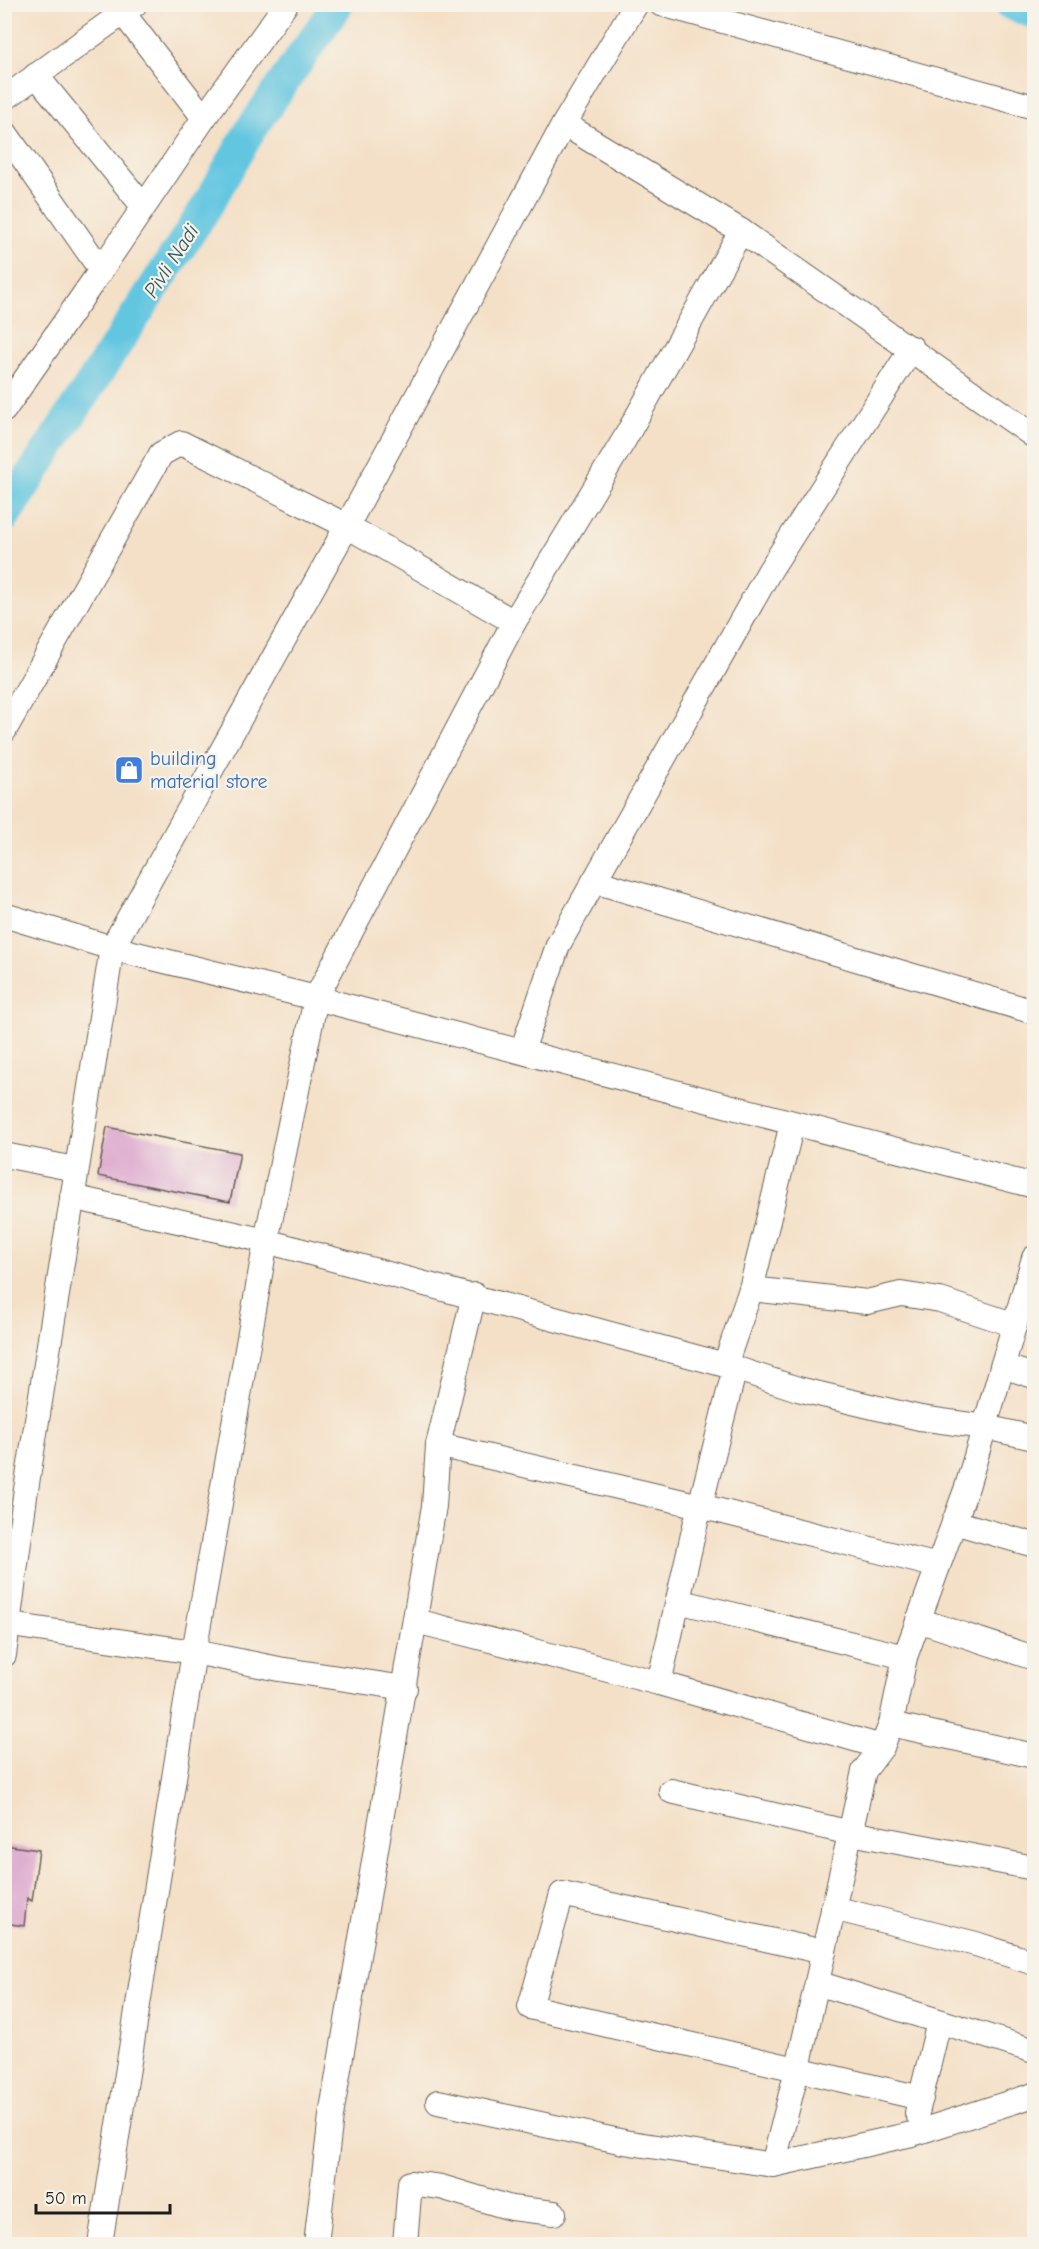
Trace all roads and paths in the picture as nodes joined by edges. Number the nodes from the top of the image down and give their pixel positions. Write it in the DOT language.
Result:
graph roads {
  1 [pos="286,4"];
  2 [pos="636,4"];
  3 [pos="661,4"];
  4 [pos="125,7"];
  5 [pos="36,75"];
  6 [pos="4,99"];
  7 [pos="1035,107"];
  8 [pos="204,118"];
  9 [pos="564,124"];
  10 [pos="4,131"];
  11 [pos="143,206"];
  12 [pos="741,231"];
  13 [pos="101,270"];
  14 [pos="912,348"];
  15 [pos="4,410"];
  16 [pos="1035,436"];
  17 [pos="347,526"];
  18 [pos="514,622"];
  19 [pos="4,731"];
  20 [pos="594,881"];
  21 [pos="4,915"];
  22 [pos="112,948"];
  23 [pos="316,998"];
  24 [pos="1035,1012"];
  25 [pos="522,1051"];
  26 [pos="792,1124"];
  27 [pos="4,1155"];
  28 [pos="75,1169"];
  29 [pos="1035,1186"];
  30 [pos="72,1197"];
  31 [pos="266,1241"];
  32 [pos="1035,1258"];
  33 [pos="751,1289"];
  34 [pos="474,1295"];
  35 [pos="1023,1318"];
  36 [pos="730,1366"];
  37 [pos="1002,1366"];
  38 [pos="1035,1376"];
  39 [pos="985,1427"];
  40 [pos="1035,1438"];
  41 [pos="438,1445"];
  42 [pos="15,1496"];
  43 [pos="700,1506"];
  44 [pos="954,1522"];
  45 [pos="1035,1545"];
  46 [pos="938,1566"];
  47 [pos="678,1600"];
  48 [pos="918,1620"];
  49 [pos="416,1621"];
  50 [pos="8,1624"];
  51 [pos="194,1652"];
  52 [pos="4,1655"];
  53 [pos="905,1657"];
  54 [pos="1035,1658"];
  55 [pos="659,1683"];
  56 [pos="405,1688"];
  57 [pos="891,1724"];
  58 [pos="882,1747"];
  59 [pos="1035,1756"];
  60 [pos="671,1791"];
  61 [pos="851,1833"];
  62 [pos="1035,1868"];
  63 [pos="833,1908"];
  64 [pos="824,1952"];
  65 [pos="1035,1963"];
  66 [pos="817,1983"];
  67 [pos="939,2022"];
  68 [pos="1035,2051"];
  69 [pos="797,2069"];
  70 [pos="1035,2095"];
  71 [pos="921,2098"];
  72 [pos="438,2102"];
  73 [pos="912,2134"];
  74 [pos="773,2165"];
  75 [pos="554,2213"];
  76 [pos="100,2244"];
  77 [pos="316,2244"];
  78 [pos="405,2244"];
  1 -- 8 [label="street"];
  2 -- 9 [label="street"];
  3 -- 7 [label="street"];
  4 -- 5 [label="street"];
  4 -- 8 [label="street"];
  5 -- 6 [label="street"];
  5 -- 11 [label="street"];
  8 -- 11 [label="street"];
  9 -- 12 [label="street"];
  9 -- 17 [label="street"];
  10 -- 13 [label="street"];
  11 -- 13 [label="street"];
  12 -- 14 [label="street"];
  12 -- 18 [label="street"];
  13 -- 15 [label="street"];
  14 -- 16 [label="street"];
  14 -- 20 [label="street"];
  17 -- 18 [label="street"];
  17 -- 19 [label="street"];
  17 -- 22 [label="street"];
  18 -- 23 [label="street"];
  20 -- 24 [label="street"];
  20 -- 25 [label="street"];
  21 -- 22 [label="street"];
  22 -- 23 [label="street"];
  22 -- 28 [label="street"];
  23 -- 25 [label="street"];
  23 -- 31 [label="street"];
  25 -- 26 [label="street"];
  26 -- 29 [label="street"];
  26 -- 33 [label="street"];
  27 -- 28 [label="street"];
  28 -- 30 [label="street"];
  30 -- 31 [label="street"];
  30 -- 42 [label="street"];
  31 -- 34 [label="street"];
  31 -- 51 [label="street"];
  32 -- 35 [label="street"];
  33 -- 35 [label="street"];
  33 -- 36 [label="street"];
  34 -- 36 [label="street"];
  34 -- 41 [label="street"];
  35 -- 37 [label="street"];
  36 -- 39 [label="street"];
  36 -- 43 [label="street"];
  37 -- 38 [label="street"];
  37 -- 39 [label="street"];
  39 -- 40 [label="street"];
  39 -- 44 [label="street"];
  41 -- 43 [label="street"];
  41 -- 49 [label="street"];
  42 -- 50 [label="street"];
  43 -- 46 [label="street"];
  43 -- 47 [label="street"];
  44 -- 45 [label="street"];
  44 -- 46 [label="street"];
  46 -- 48 [label="street"];
  47 -- 53 [label="street"];
  47 -- 55 [label="street"];
  48 -- 53 [label="street"];
  48 -- 54 [label="street"];
  49 -- 55 [label="street"];
  49 -- 56 [label="street"];
  50 -- 51 [label="street"];
  50 -- 52 [label="street"];
  51 -- 56 [label="street"];
  51 -- 76 [label="street"];
  53 -- 57 [label="street"];
  55 -- 58 [label="street"];
  56 -- 77 [label="street"];
  57 -- 58 [label="street"];
  57 -- 59 [label="street"];
  58 -- 61 [label="street"];
  60 -- 61 [label="street"];
  61 -- 62 [label="street"];
  61 -- 63 [label="street"];
  63 -- 64 [label="street"];
  63 -- 65 [label="street"];
  64 -- 66 [label="street"];
  64 -- 69 [label="street"];
  66 -- 67 [label="street"];
  66 -- 69 [label="street"];
  67 -- 68 [label="street"];
  67 -- 71 [label="street"];
  69 -- 71 [label="street"];
  69 -- 74 [label="street"];
  70 -- 73 [label="street"];
  71 -- 73 [label="street"];
  72 -- 74 [label="street"];
  73 -- 74 [label="street"];
  75 -- 78 [label="street"];
}
